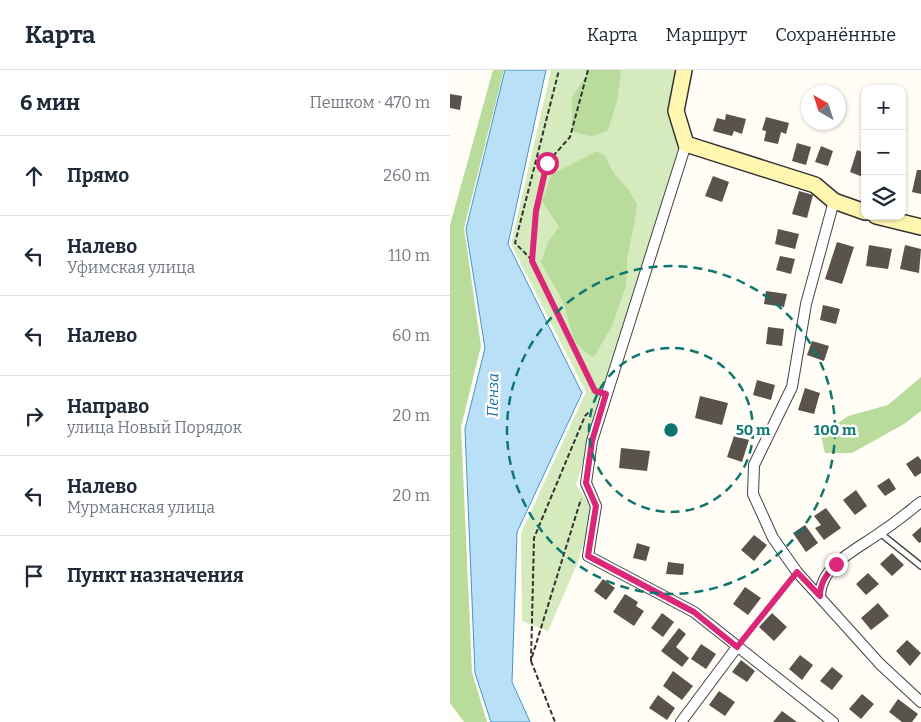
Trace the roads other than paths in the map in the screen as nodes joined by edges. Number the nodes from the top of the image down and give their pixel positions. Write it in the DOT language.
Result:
graph roads {
  1 [pos="684,70"];
  2 [pos="686,144"];
  3 [pos="834,201"];
  4 [pos="861,211"];
  5 [pos="892,220"];
  6 [pos="921,227"];
  7 [pos="921,502"];
  8 [pos="880,533"];
  9 [pos="921,566"];
  10 [pos="820,596"];
  11 [pos="737,647"];
  12 [pos="921,702"];
  13 [pos="681,722"];
  14 [pos="833,722"];
  1 -- 2 [label="street"];
  2 -- 3 [label="street"];
  2 -- 11 [label="street"];
  3 -- 4 [label="street"];
  3 -- 10 [label="street"];
  5 -- 6 [label="street"];
  7 -- 8 [label="street"];
  8 -- 9 [label="lane"];
  8 -- 10 [label="street"];
  10 -- 12 [label="street"];
  11 -- 13 [label="street"];
  11 -- 14 [label="street"];
}
